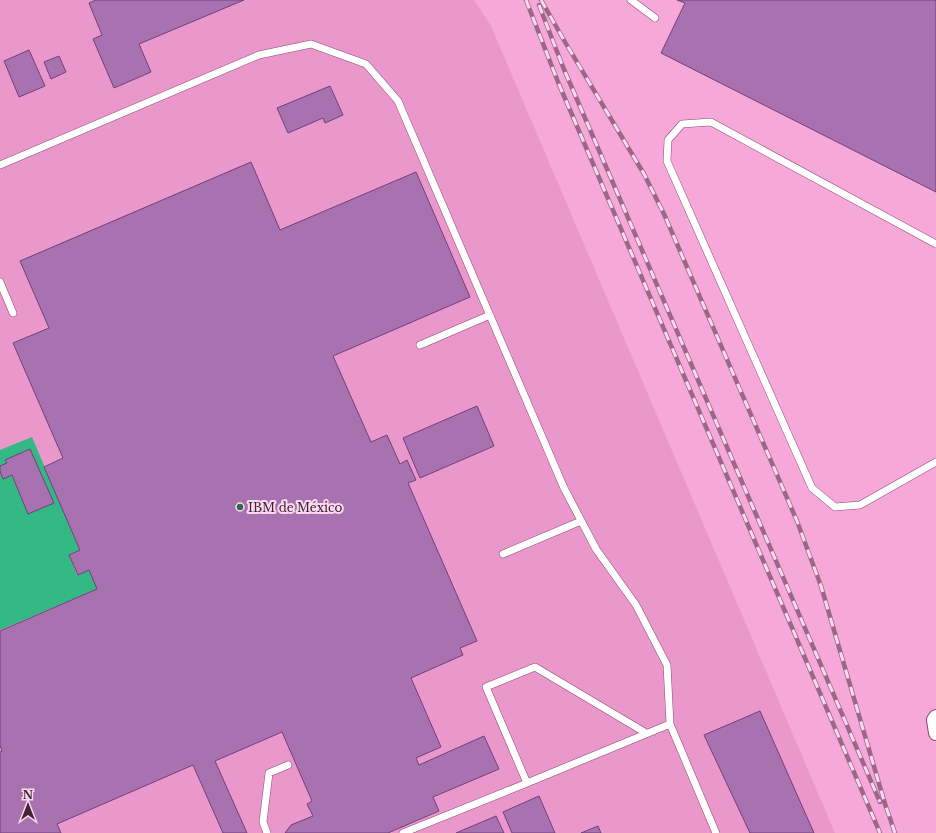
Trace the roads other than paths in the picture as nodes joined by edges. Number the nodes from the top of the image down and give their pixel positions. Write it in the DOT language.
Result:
graph roads {
  1 [pos="631,0"];
  2 [pos="655,18"];
  3 [pos="0,165"];
  4 [pos="936,244"];
  5 [pos="0,282"];
  6 [pos="13,313"];
  7 [pos="490,316"];
  8 [pos="420,345"];
  9 [pos="936,462"];
  10 [pos="581,521"];
  11 [pos="503,554"];
  12 [pos="670,724"];
  13 [pos="646,733"];
  14 [pos="288,765"];
  15 [pos="527,783"];
  16 [pos="268,833"];
  17 [pos="403,833"];
  18 [pos="716,833"];
  1 -- 2 [label="lane"];
  3 -- 7 [label="lane"];
  4 -- 9 [label="lane"];
  5 -- 6 [label="lane"];
  7 -- 8 [label="lane"];
  7 -- 10 [label="lane"];
  10 -- 11 [label="lane"];
  10 -- 12 [label="lane"];
  12 -- 13 [label="lane"];
  12 -- 18 [label="lane"];
  13 -- 15 [label="lane"];
  13 -- 15 [label="lane"];
  14 -- 16 [label="lane"];
  15 -- 17 [label="lane"];
}
